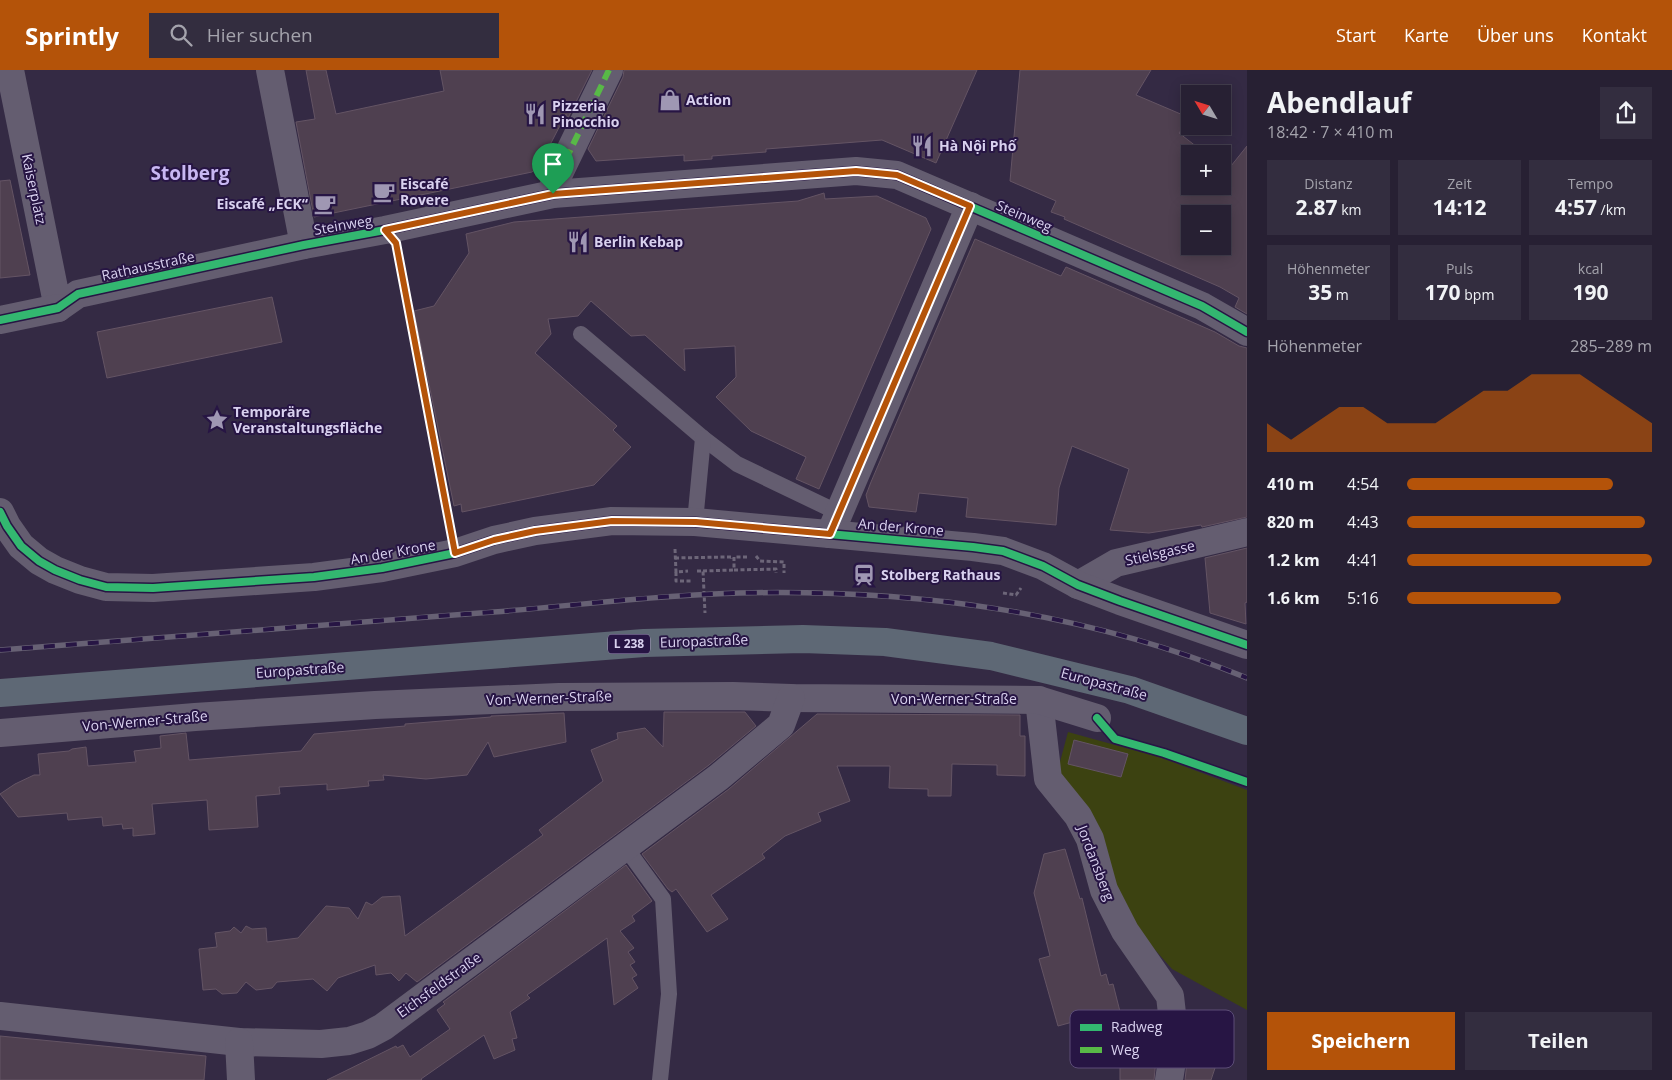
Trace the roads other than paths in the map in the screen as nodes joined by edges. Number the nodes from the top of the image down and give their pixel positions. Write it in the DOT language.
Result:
graph roads {
  1 [pos="10,70"];
  2 [pos="270,70"];
  3 [pos="609,70"];
  4 [pos="553,194"];
  5 [pos="970,206"];
  6 [pos="304,245"];
  7 [pos="58,308"];
  8 [pos="0,320"];
  9 [pos="1247,332"];
  10 [pos="581,334"];
  11 [pos="703,438"];
  12 [pos="0,512"];
  13 [pos="696,522"];
  14 [pos="834,523"];
  15 [pos="1247,532"];
  16 [pos="1078,585"];
  17 [pos="1247,645"];
  18 [pos="0,694"];
  19 [pos="791,698"];
  20 [pos="1039,700"];
  21 [pos="1097,718"];
  22 [pos="1247,731"];
  23 [pos="0,733"];
  24 [pos="626,848"];
  25 [pos="1172,1010"];
  26 [pos="0,1016"];
  27 [pos="239,1042"];
  28 [pos="241,1080"];
  29 [pos="660,1080"];
  1 -- 7 [label="street, Kaiserplatz"];
  2 -- 6 [label="street"];
  3 -- 4 [label="street"];
  4 -- 5 [label="street, Steinweg"];
  4 -- 6 [label="street, Steinweg"];
  5 -- 9 [label="street, Steinweg"];
  5 -- 14 [label="street"];
  6 -- 7 [label="street, Rathausstraße"];
  7 -- 8 [label="street, Rathausstraße"];
  10 -- 11 [label="lane"];
  11 -- 13 [label="lane"];
  11 -- 14 [label="lane"];
  12 -- 13 [label="street, An der Krone"];
  13 -- 14 [label="street, An der Krone"];
  14 -- 16 [label="street, An der Krone"];
  15 -- 16 [label="street, Stielsgasse"];
  16 -- 17 [label="street, An der Krone"];
  18 -- 22 [label="main road, Europastraße / L 238"];
  19 -- 20 [label="street, Von-Werner-Straße"];
  19 -- 23 [label="street, Von-Werner-Straße"];
  19 -- 24 [label="street, Eichsfeldstraße"];
  20 -- 21 [label="street, Von-Werner-Straße"];
  20 -- 25 [label="street, Jordansberg"];
  24 -- 27 [label="street, Eichsfeldstraße"];
  24 -- 29 [label="lane"];
  26 -- 27 [label="street, Eichsfeldstraße"];
  27 -- 28 [label="street"];
}
